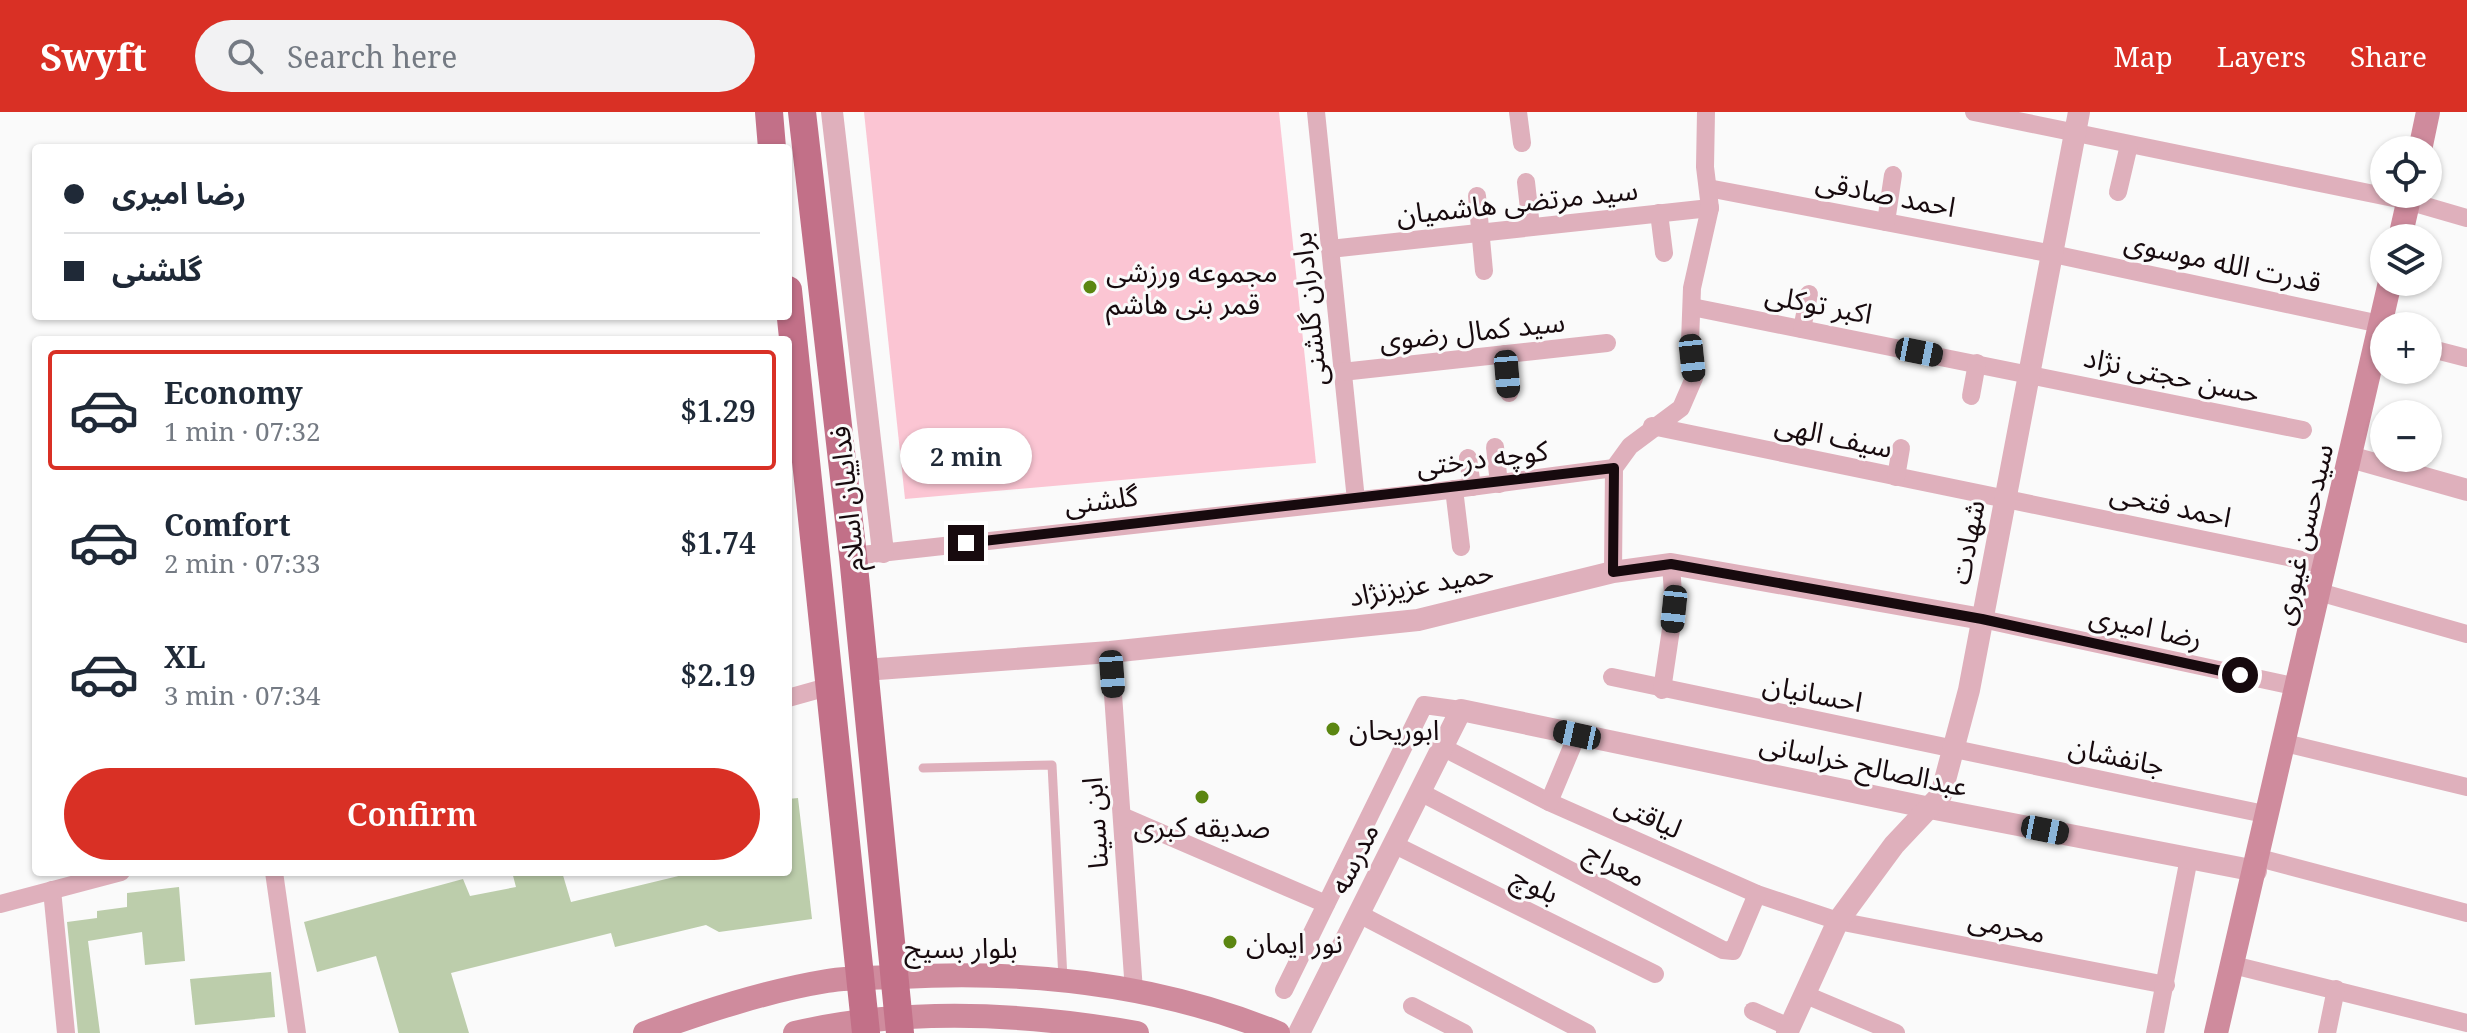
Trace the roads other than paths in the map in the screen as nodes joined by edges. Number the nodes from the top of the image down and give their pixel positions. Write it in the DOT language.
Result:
graph roads {
  1 [pos="769,112"];
  2 [pos="802,112"];
  3 [pos="832,112"];
  4 [pos="1316,112"];
  5 [pos="1325,112"];
  6 [pos="1518,112"];
  7 [pos="1706,112"];
  8 [pos="1974,112"];
  9 [pos="2428,112"];
  10 [pos="2077,123"];
  11 [pos="2423,136"];
  12 [pos="1522,143"];
  13 [pos="772,144"];
  14 [pos="2129,145"];
  15 [pos="1893,175"];
  16 [pos="1526,182"];
  17 [pos="1708,188"];
  18 [pos="2370,191"];
  19 [pos="2118,192"];
  20 [pos="1477,196"];
  21 [pos="1710,208"];
  22 [pos="2438,208"];
  23 [pos="1659,213"];
  24 [pos="2467,218"];
  25 [pos="1886,222"];
  26 [pos="1531,227"];
  27 [pos="1481,233"];
  28 [pos="1330,249"];
  29 [pos="1664,253"];
  30 [pos="2053,254"];
  31 [pos="1484,271"];
  32 [pos="1809,294"];
  33 [pos="1692,307"];
  34 [pos="791,320"];
  35 [pos="1802,329"];
  36 [pos="2370,329"];
  37 [pos="1607,343"];
  38 [pos="2442,352"];
  39 [pos="1505,354"];
  40 [pos="2467,358"];
  41 [pos="1977,363"];
  42 [pos="1342,372"];
  43 [pos="2030,374"];
  44 [pos="2370,376"];
  45 [pos="1509,393"];
  46 [pos="1971,396"];
  47 [pos="1652,426"];
  48 [pos="2303,430"];
  49 [pos="1495,447"];
  50 [pos="1901,448"];
  51 [pos="2350,457"];
  52 [pos="1468,458"];
  53 [pos="1614,468"];
  54 [pos="1896,477"];
  55 [pos="1499,484"];
  56 [pos="1463,488"];
  57 [pos="2467,490"];
  58 [pos="2005,499"];
  59 [pos="1356,500"];
  60 [pos="1461,547"];
  61 [pos="883,552"];
  62 [pos="853,556"];
  63 [pos="1671,564"];
  64 [pos="2326,565"];
  65 [pos="1613,572"];
  66 [pos="2319,592"];
  67 [pos="1982,619"];
  68 [pos="2467,634"];
  69 [pos="1110,652"];
  70 [pos="864,670"];
  71 [pos="1612,677"];
  72 [pos="831,686"];
  73 [pos="2298,687"];
  74 [pos="1662,690"];
  75 [pos="792,697"];
  76 [pos="1461,710"];
  77 [pos="1577,735"];
  78 [pos="2285,743"];
  79 [pos="1442,747"];
  80 [pos="1954,749"];
  81 [pos="923,768"];
  82 [pos="2467,787"];
  83 [pos="1420,792"];
  84 [pos="1549,802"];
  85 [pos="1930,808"];
  86 [pos="2269,815"];
  87 [pos="1122,816"];
  88 [pos="1393,844"];
  89 [pos="2189,858"];
  90 [pos="2257,864"];
  91 [pos="106,876"];
  92 [pos="274,876"];
  93 [pos="52,890"];
  94 [pos="0,891"];
  95 [pos="1757,894"];
  96 [pos="9,902"];
  97 [pos="1326,904"];
  98 [pos="2467,913"];
  99 [pos="1359,914"];
  100 [pos="1838,921"];
  101 [pos="2233,965"];
  102 [pos="1655,974"];
  103 [pos="1063,979"];
  104 [pos="2166,985"];
  105 [pos="2336,989"];
  106 [pos="1284,990"];
  107 [pos="1134,991"];
  108 [pos="1806,995"];
  109 [pos="1412,1006"];
  110 [pos="1753,1011"];
  111 [pos="2456,1025"];
  112 [pos="1788,1030"];
  113 [pos="291,1032"];
  114 [pos="2222,1032"];
  115 [pos="66,1033"];
  116 [pos="645,1033"];
  117 [pos="795,1033"];
  118 [pos="866,1033"];
  119 [pos="900,1033"];
  120 [pos="1137,1033"];
  121 [pos="1278,1033"];
  122 [pos="1299,1033"];
  123 [pos="1464,1033"];
  124 [pos="1587,1033"];
  125 [pos="1896,1033"];
  126 [pos="2155,1033"];
  127 [pos="2327,1033"];
  1 -- 13 [label="main road"];
  2 -- 62 [label="main road, فداییان اسلام"];
  3 -- 61 [label="street"];
  4 -- 5 [label="street"];
  4 -- 28 [label="street, برادران گلشنی"];
  6 -- 12 [label="street"];
  7 -- 17 [label="street"];
  8 -- 10 [label="street"];
  9 -- 11 [label="main road"];
  10 -- 14 [label="street"];
  10 -- 30 [label="street, شهادت"];
  14 -- 18 [label="street"];
  14 -- 19 [label="street"];
  15 -- 25 [label="street"];
  16 -- 26 [label="street"];
  17 -- 21 [label="street"];
  17 -- 25 [label="street, احمد صادقی"];
  20 -- 27 [label="street"];
  21 -- 23 [label="street, سید مرتضی هاشمیان"];
  21 -- 33 [label="street"];
  22 -- 24 [label="street"];
  23 -- 26 [label="street, سید مرتضی هاشمیان"];
  23 -- 29 [label="street"];
  25 -- 30 [label="street, احمد صادقی"];
  26 -- 27 [label="street, سید مرتضی هاشمیان"];
  27 -- 28 [label="street, سید مرتضی هاشمیان"];
  27 -- 31 [label="street"];
  28 -- 42 [label="street, برادران گلشنی"];
  30 -- 36 [label="street, قدرت الله موسوی"];
  30 -- 43 [label="street, شهادت"];
  32 -- 35 [label="street"];
  33 -- 35 [label="street, اکبر توکلی"];
  33 -- 47 [label="street"];
  34 -- 72 [label="main road, فداییان اسلام"];
  35 -- 41 [label="street, اکبر توکلی"];
  37 -- 39 [label="street, سید کمال رضوی"];
  38 -- 40 [label="street"];
  39 -- 42 [label="street, سید کمال رضوی"];
  39 -- 45 [label="street"];
  41 -- 43 [label="street, اکبر توکلی"];
  41 -- 46 [label="street"];
  42 -- 59 [label="street, برادران گلشنی"];
  43 -- 48 [label="street, حسن حجتی نژاد"];
  43 -- 58 [label="street, شهادت"];
  44 -- 51 [label="main road, سیدحسن غیوری"];
  47 -- 53 [label="street"];
  47 -- 54 [label="street, سیف الهی"];
  49 -- 55 [label="street"];
  50 -- 54 [label="street"];
  51 -- 57 [label="street"];
  51 -- 64 [label="main road, سیدحسن غیوری"];
  52 -- 56 [label="street"];
  53 -- 55 [label="street, کوچه درختی"];
  53 -- 65 [label="street"];
  54 -- 58 [label="street, سیف الهی"];
  55 -- 56 [label="street, کوچه درختی"];
  56 -- 59 [label="street, کوچه درختی"];
  56 -- 60 [label="street"];
  58 -- 64 [label="street, احمد فتحی"];
  58 -- 67 [label="street, شهادت"];
  59 -- 61 [label="street, گلشنی"];
  61 -- 62 [label="street, گلشنی"];
  62 -- 70 [label="main road, فداییان اسلام"];
  63 -- 65 [label="street, حمید عزیزنژاد"];
  63 -- 67 [label="street, حمید عزیزنژاد"];
  63 -- 74 [label="street"];
  64 -- 66 [label="main road, سیدحسن غیوری"];
  65 -- 69 [label="street, حمید عزیزنژاد"];
  66 -- 68 [label="street"];
  66 -- 73 [label="main road, سیدحسن غیوری"];
  67 -- 73 [label="street, رضا امیری"];
  67 -- 80 [label="street, شهادت"];
  69 -- 70 [label="street, حمید عزیزنژاد"];
  69 -- 87 [label="street, ابن سینا"];
  70 -- 119 [label="main road, فداییان اسلام"];
  71 -- 74 [label="street, احسانیان"];
  72 -- 75 [label="street"];
  72 -- 118 [label="main road, فداییان اسلام"];
  73 -- 78 [label="main road, سیدحسن غیوری"];
  74 -- 80 [label="street, احسانیان"];
  76 -- 77 [label="street, عبدالصالح خراسانی"];
  76 -- 79 [label="street, مدرسه"];
  76 -- 97 [label="street"];
  77 -- 84 [label="street"];
  77 -- 85 [label="street, عبدالصالح خراسانی"];
  78 -- 82 [label="street"];
  78 -- 86 [label="main road, سیدحسن غیوری"];
  79 -- 83 [label="street, مدرسه"];
  79 -- 84 [label="street, لیاقتی"];
  80 -- 85 [label="street, شهادت"];
  80 -- 86 [label="street, جانفشان"];
  81 -- 103 [label="lane"];
  83 -- 88 [label="street, مدرسه"];
  83 -- 95 [label="street, معراج"];
  84 -- 95 [label="street, لیاقتی"];
  85 -- 89 [label="street, عبدالصالح خراسانی"];
  85 -- 100 [label="street, شهادت"];
  86 -- 90 [label="main road, سیدحسن غیوری"];
  87 -- 97 [label="street"];
  87 -- 107 [label="street, ابن سینا"];
  88 -- 99 [label="street, مدرسه"];
  88 -- 102 [label="street, بلوچ"];
  89 -- 90 [label="street, عبدالصالح خراسانی"];
  89 -- 104 [label="street"];
  90 -- 98 [label="street"];
  90 -- 101 [label="main road, سیدحسن غیوری"];
  91 -- 93 [label="street"];
  92 -- 113 [label="street"];
  93 -- 96 [label="street"];
  93 -- 115 [label="street"];
  94 -- 96 [label="street"];
  95 -- 100 [label="street, لیاقتی"];
  97 -- 106 [label="street"];
  99 -- 122 [label="street, مدرسه"];
  99 -- 124 [label="street"];
  100 -- 104 [label="street, محرمی"];
  100 -- 108 [label="street, شهادت"];
  101 -- 105 [label="street"];
  101 -- 114 [label="main road, سیدحسن غیوری"];
  103 -- 107 [label="main road, بلوار بسیج"];
  103 -- 116 [label="main road, بلوار بسیج"];
  104 -- 126 [label="street"];
  105 -- 111 [label="street"];
  105 -- 127 [label="street"];
  107 -- 121 [label="main road, بلوار بسیج"];
  108 -- 112 [label="street, شهادت"];
  108 -- 125 [label="street"];
  109 -- 123 [label="street"];
  110 -- 112 [label="street"];
  117 -- 120 [label="main road"];
}
